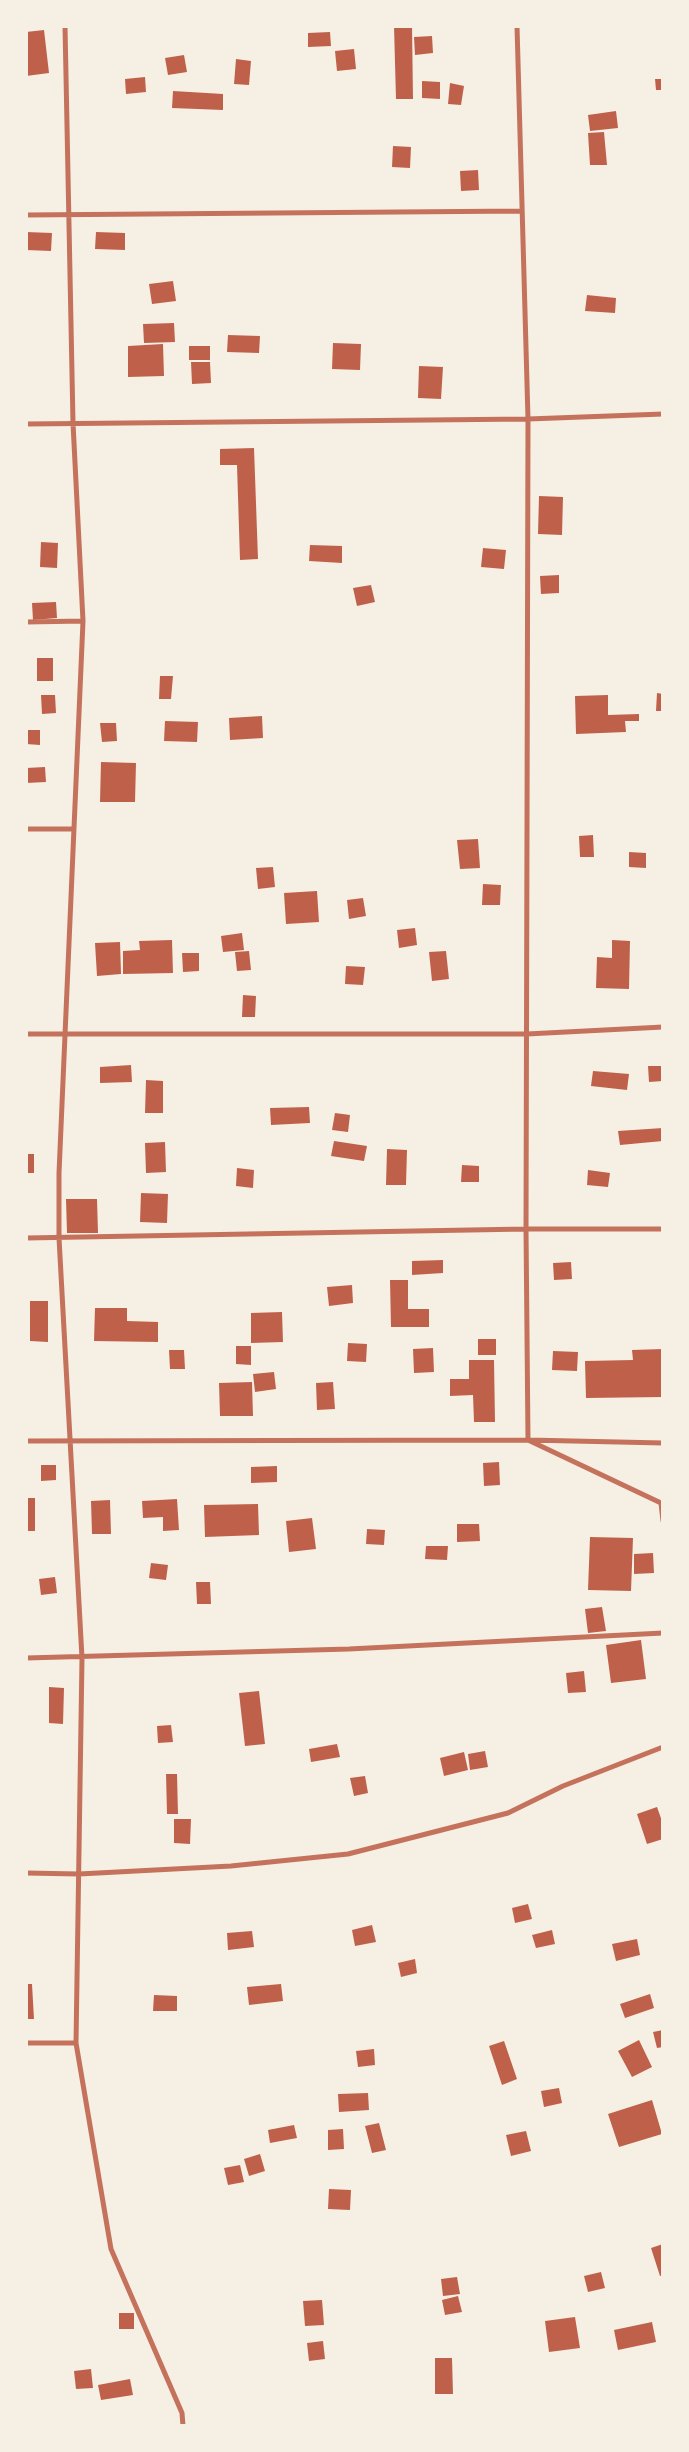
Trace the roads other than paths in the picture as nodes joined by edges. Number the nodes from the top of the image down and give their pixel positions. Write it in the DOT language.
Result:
graph roads {
  1 [pos="64,26"];
  2 [pos="517,26"];
  3 [pos="522,211"];
  4 [pos="67,214"];
  5 [pos="26,215"];
  6 [pos="663,414"];
  7 [pos="528,419"];
  8 [pos="26,424"];
  9 [pos="73,424"];
  10 [pos="83,621"];
  11 [pos="26,622"];
  12 [pos="74,829"];
  13 [pos="26,830"];
  14 [pos="663,1027"];
  15 [pos="26,1034"];
  16 [pos="65,1034"];
  17 [pos="527,1034"];
  18 [pos="526,1228"];
  19 [pos="663,1229"];
  20 [pos="26,1238"];
  21 [pos="59,1238"];
  22 [pos="528,1440"];
  23 [pos="26,1441"];
  24 [pos="71,1441"];
  25 [pos="663,1443"];
  26 [pos="663,1522"];
  27 [pos="663,1633"];
  28 [pos="26,1658"];
  29 [pos="82,1658"];
  30 [pos="663,1747"];
  31 [pos="26,1873"];
  32 [pos="79,1874"];
  33 [pos="76,2043"];
  34 [pos="26,2044"];
  35 [pos="184,2426"];
  1 -- 4 [label="street"];
  2 -- 3 [label="street"];
  3 -- 4 [label="street"];
  3 -- 7 [label="street"];
  4 -- 5 [label="street"];
  4 -- 9 [label="street"];
  6 -- 7 [label="street"];
  7 -- 9 [label="street"];
  7 -- 17 [label="street"];
  8 -- 9 [label="street"];
  9 -- 10 [label="street"];
  10 -- 11 [label="street"];
  10 -- 12 [label="street"];
  12 -- 13 [label="street"];
  12 -- 16 [label="street"];
  14 -- 17 [label="street"];
  15 -- 16 [label="street"];
  16 -- 17 [label="street"];
  16 -- 21 [label="street"];
  17 -- 18 [label="street"];
  18 -- 19 [label="street"];
  18 -- 21 [label="street"];
  18 -- 22 [label="street"];
  20 -- 21 [label="street"];
  21 -- 24 [label="street"];
  22 -- 24 [label="street"];
  22 -- 25 [label="street"];
  22 -- 26 [label="street"];
  23 -- 24 [label="street"];
  24 -- 29 [label="street"];
  27 -- 29 [label="street"];
  28 -- 29 [label="street"];
  29 -- 32 [label="street"];
  30 -- 32 [label="street"];
  31 -- 32 [label="street"];
  32 -- 33 [label="street"];
  33 -- 34 [label="street"];
  33 -- 35 [label="street"];
}
